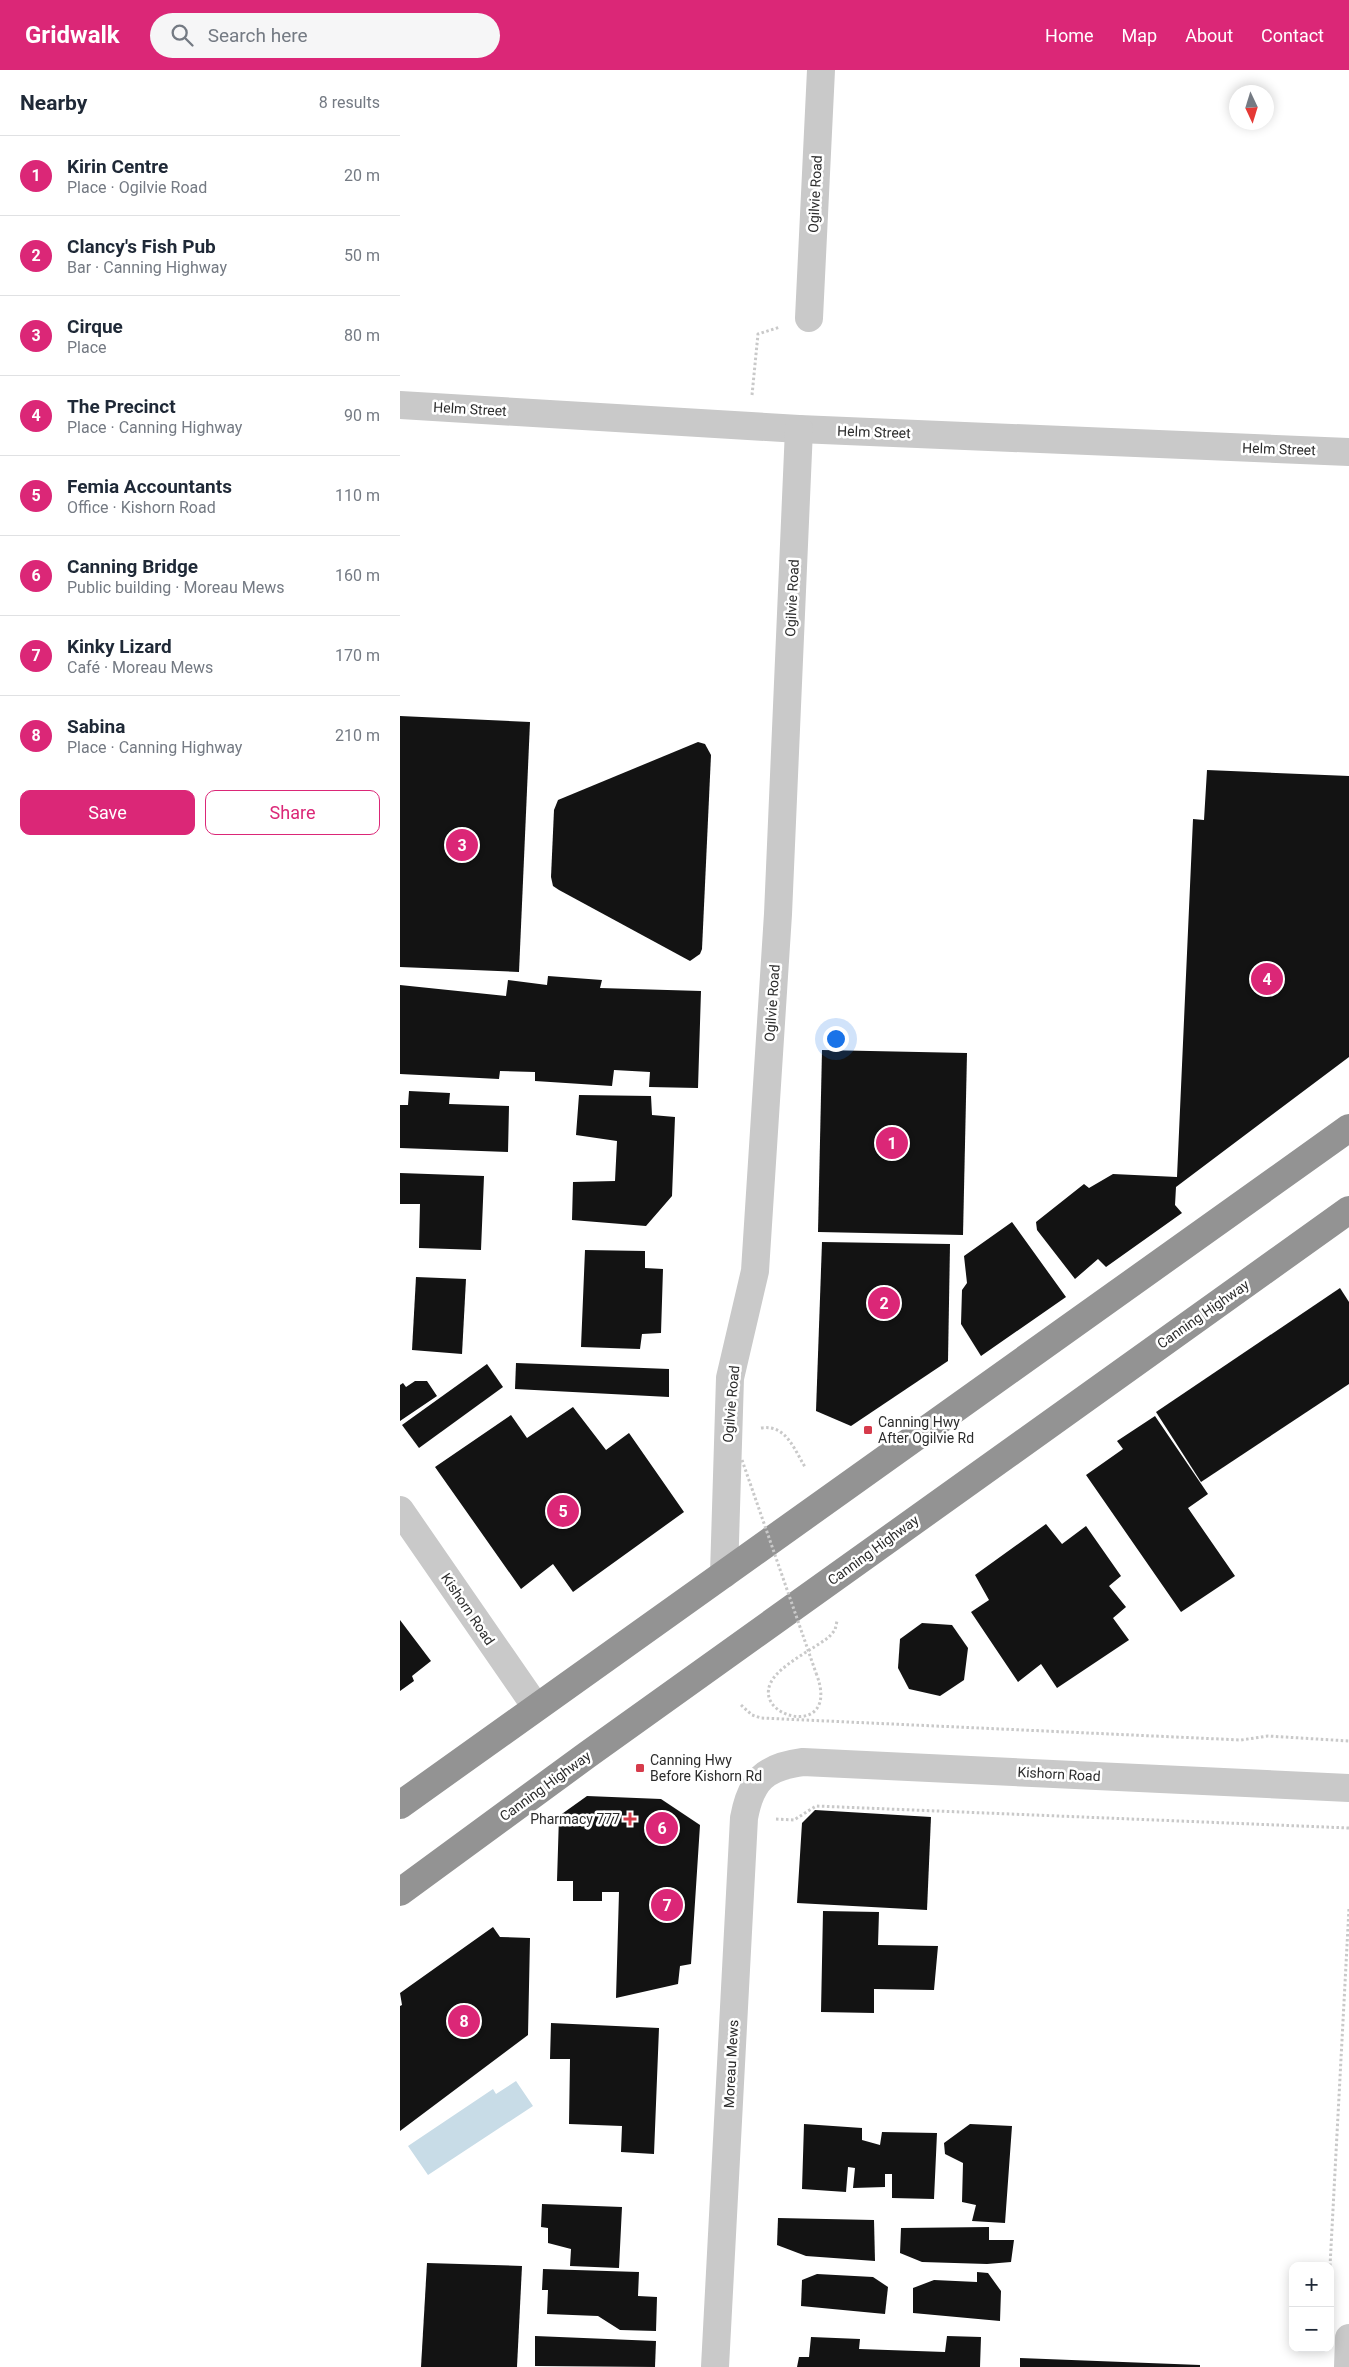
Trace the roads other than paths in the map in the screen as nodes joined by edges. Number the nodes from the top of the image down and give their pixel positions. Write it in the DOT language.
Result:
graph roads {
  1 [pos="821,70"];
  2 [pos="808,318"];
  3 [pos="400,405"];
  4 [pos="800,428"];
  5 [pos="1349,452"];
  6 [pos="1349,1128"];
  7 [pos="1349,1210"];
  8 [pos="400,1510"];
  9 [pos="724,1574"];
  10 [pos="536,1707"];
  11 [pos="771,1771"];
  12 [pos="1349,1788"];
  13 [pos="400,1805"];
  14 [pos="400,1892"];
  15 [pos="1349,2338"];
  16 [pos="714,2367"];
  17 [pos="1348,2367"];
  1 -- 2 [label="street, Ogilvie Road"];
  3 -- 4 [label="street, Helm Street"];
  4 -- 5 [label="street, Helm Street"];
  4 -- 9 [label="street, Ogilvie Road"];
  6 -- 9 [label="highway"];
  7 -- 14 [label="highway, Canning Highway"];
  8 -- 10 [label="street, Kishorn Road"];
  9 -- 10 [label="highway"];
  10 -- 13 [label="highway"];
  11 -- 12 [label="street, Kishorn Road"];
  11 -- 16 [label="street, Moreau Mews"];
  15 -- 17 [label="street"];
}
